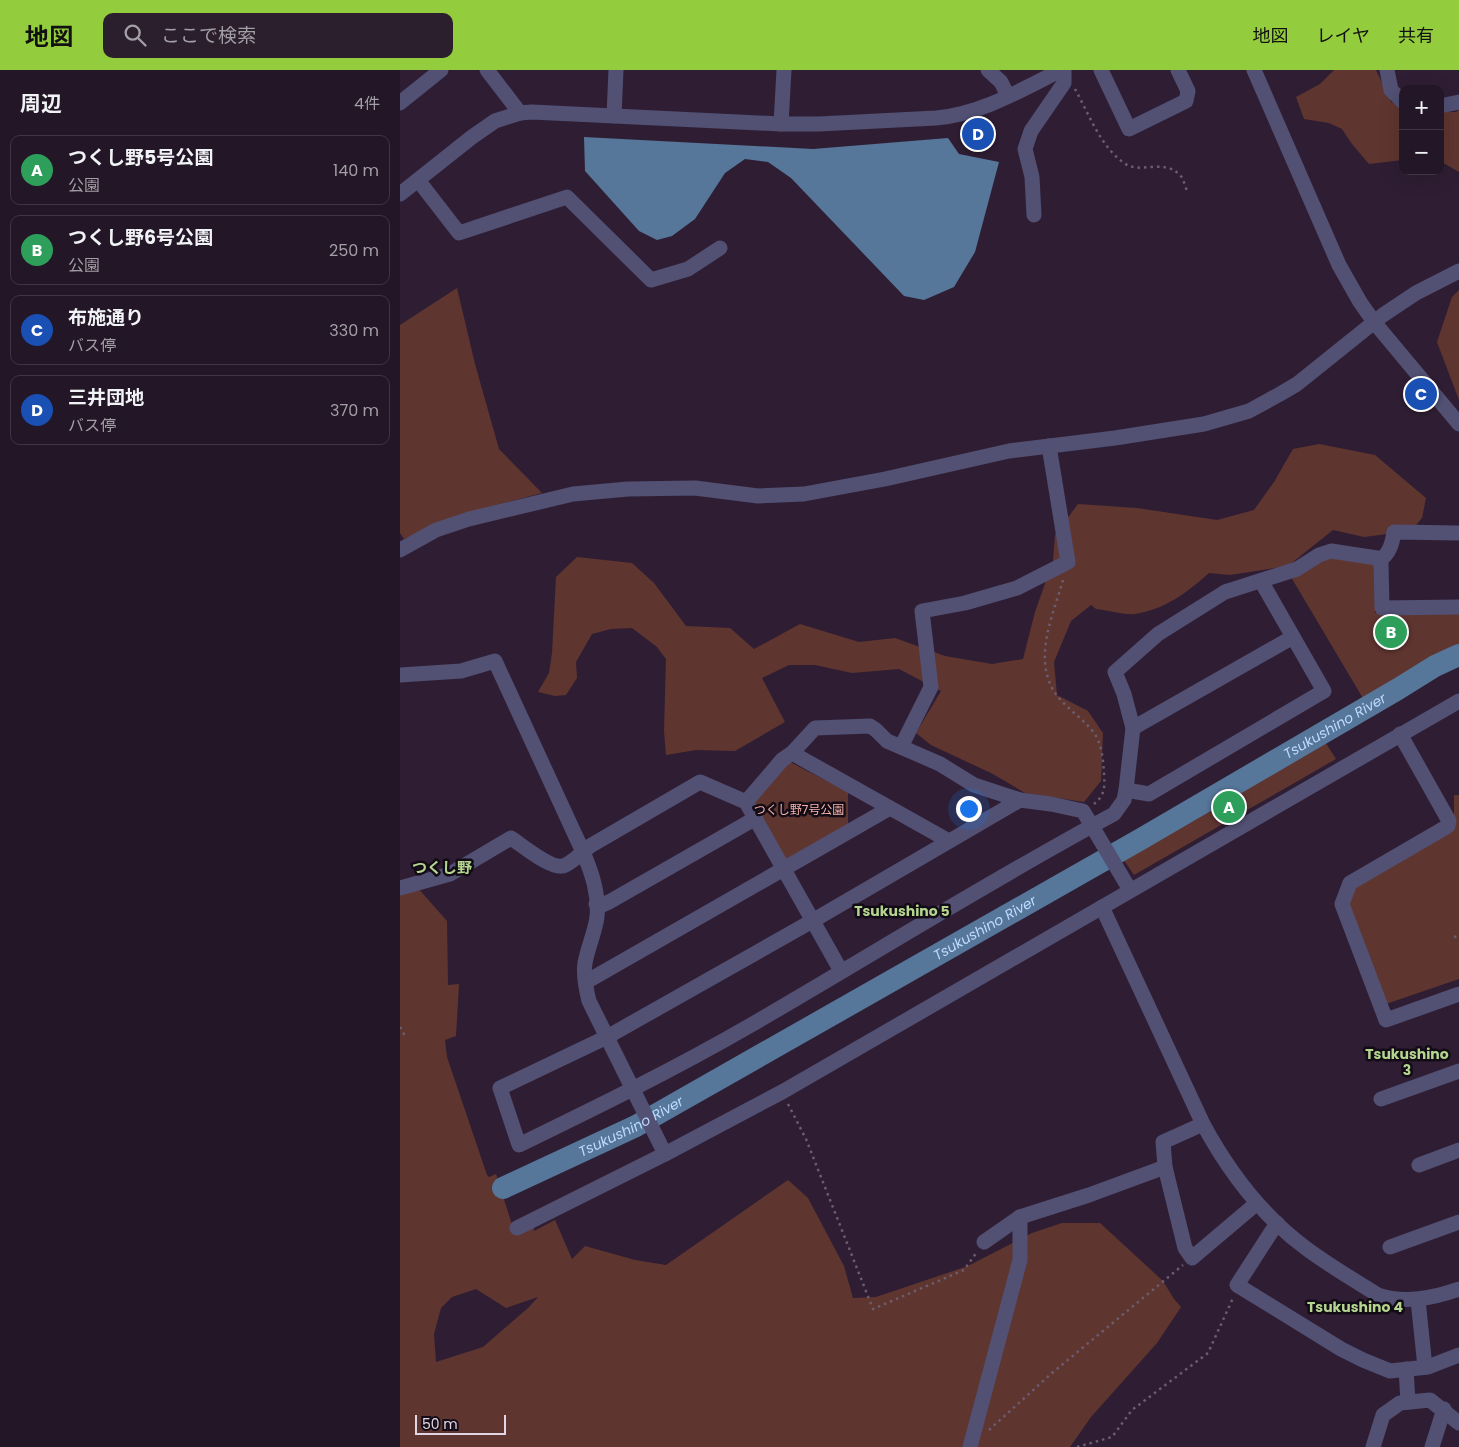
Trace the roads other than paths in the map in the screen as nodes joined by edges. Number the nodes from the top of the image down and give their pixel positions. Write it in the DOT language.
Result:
graph roads {
  1 [pos="441,70"];
  2 [pos="487,70"];
  3 [pos="616,70"];
  4 [pos="784,70"];
  5 [pos="988,70"];
  6 [pos="1063,70"];
  7 [pos="1101,70"];
  8 [pos="1178,70"];
  9 [pos="1254,70"];
  10 [pos="1387,70"];
  11 [pos="1008,96"];
  12 [pos="1399,98"];
  13 [pos="1459,102"];
  14 [pos="400,103"];
  15 [pos="1444,105"];
  16 [pos="520,113"];
  17 [pos="614,116"];
  18 [pos="781,124"];
  19 [pos="418,180"];
  20 [pos="400,194"];
  21 [pos="1034,215"];
  22 [pos="720,248"];
  23 [pos="1459,271"];
  24 [pos="1374,322"];
  25 [pos="1459,424"];
  26 [pos="1049,446"];
  27 [pos="1459,533"];
  28 [pos="400,550"];
  29 [pos="1379,561"];
  30 [pos="1261,581"];
  31 [pos="1459,607"];
  32 [pos="1293,637"];
  33 [pos="400,675"];
  34 [pos="1459,701"];
  35 [pos="1133,728"];
  36 [pos="1400,734"];
  37 [pos="901,747"];
  38 [pos="792,753"];
  39 [pos="1126,790"];
  40 [pos="1020,800"];
  41 [pos="746,802"];
  42 [pos="890,808"];
  43 [pos="756,818"];
  44 [pos="1092,826"];
  45 [pos="949,841"];
  46 [pos="583,852"];
  47 [pos="785,868"];
  48 [pos="400,888"];
  49 [pos="1130,890"];
  50 [pos="596,904"];
  51 [pos="1102,908"];
  52 [pos="814,920"];
  53 [pos="841,971"];
  54 [pos="586,982"];
  55 [pos="1459,994"];
  56 [pos="607,1037"];
  57 [pos="1459,1071"];
  58 [pos="633,1090"];
  59 [pos="1381,1099"];
  60 [pos="1203,1124"];
  61 [pos="1459,1150"];
  62 [pos="665,1154"];
  63 [pos="1419,1165"];
  64 [pos="1165,1167"];
  65 [pos="1258,1203"];
  66 [pos="1020,1218"];
  67 [pos="1459,1222"];
  68 [pos="1277,1223"];
  69 [pos="517,1228"];
  70 [pos="984,1242"];
  71 [pos="1390,1247"];
  72 [pos="1459,1289"];
  73 [pos="1418,1300"];
  74 [pos="1459,1355"];
  75 [pos="1426,1367"];
  76 [pos="1406,1369"];
  77 [pos="1408,1402"];
  78 [pos="1444,1409"];
  79 [pos="1459,1422"];
  80 [pos="970,1447"];
  81 [pos="1372,1447"];
  82 [pos="1432,1447"];
  1 -- 14 [label="street"];
  2 -- 16 [label="street"];
  3 -- 17 [label="street"];
  4 -- 18 [label="street"];
  5 -- 11 [label="street"];
  6 -- 11 [label="street"];
  6 -- 21 [label="street"];
  7 -- 8 [label="street"];
  9 -- 24 [label="street"];
  10 -- 12 [label="street"];
  11 -- 18 [label="street"];
  13 -- 15 [label="street"];
  16 -- 17 [label="street"];
  16 -- 19 [label="street"];
  17 -- 18 [label="street"];
  19 -- 20 [label="street"];
  19 -- 22 [label="street"];
  23 -- 24 [label="street"];
  24 -- 25 [label="street"];
  24 -- 26 [label="street"];
  26 -- 28 [label="street"];
  26 -- 37 [label="street"];
  27 -- 29 [label="street"];
  29 -- 30 [label="street"];
  29 -- 31 [label="street"];
  30 -- 32 [label="street"];
  30 -- 35 [label="street"];
  32 -- 35 [label="street"];
  32 -- 39 [label="street"];
  33 -- 46 [label="street"];
  34 -- 36 [label="street"];
  35 -- 39 [label="street"];
  36 -- 49 [label="street"];
  36 -- 55 [label="street"];
  37 -- 38 [label="street"];
  37 -- 40 [label="street"];
  38 -- 41 [label="street"];
  38 -- 42 [label="street"];
  39 -- 44 [label="street"];
  40 -- 44 [label="street"];
  40 -- 45 [label="street"];
  41 -- 43 [label="street"];
  41 -- 46 [label="street"];
  42 -- 45 [label="street"];
  42 -- 47 [label="street"];
  43 -- 47 [label="street"];
  43 -- 50 [label="street"];
  44 -- 49 [label="street"];
  44 -- 53 [label="street"];
  45 -- 52 [label="street"];
  46 -- 48 [label="street"];
  46 -- 50 [label="street"];
  47 -- 52 [label="street"];
  47 -- 54 [label="street"];
  49 -- 51 [label="street"];
  50 -- 54 [label="street"];
  51 -- 60 [label="street"];
  51 -- 62 [label="street"];
  52 -- 53 [label="street"];
  52 -- 56 [label="street"];
  53 -- 58 [label="street"];
  54 -- 56 [label="street"];
  56 -- 58 [label="street"];
  56 -- 58 [label="street"];
  57 -- 59 [label="street"];
  58 -- 62 [label="street"];
  60 -- 64 [label="street"];
  60 -- 65 [label="street"];
  61 -- 63 [label="street"];
  62 -- 69 [label="street"];
  64 -- 65 [label="street"];
  64 -- 66 [label="street"];
  65 -- 68 [label="street"];
  66 -- 70 [label="street"];
  66 -- 80 [label="street"];
  67 -- 71 [label="street"];
  68 -- 73 [label="street"];
  68 -- 76 [label="street"];
  72 -- 73 [label="street"];
  73 -- 75 [label="street"];
  74 -- 75 [label="street"];
  75 -- 76 [label="street"];
  76 -- 77 [label="street"];
  77 -- 78 [label="street"];
  77 -- 81 [label="street"];
  78 -- 79 [label="street"];
  78 -- 82 [label="street"];
}
